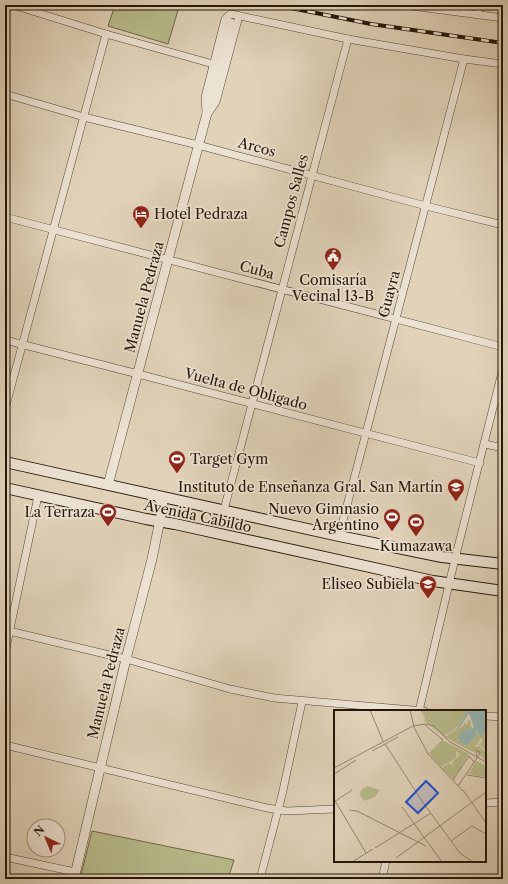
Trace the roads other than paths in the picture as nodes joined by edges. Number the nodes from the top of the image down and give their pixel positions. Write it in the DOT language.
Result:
graph roads {
  1 [pos="13,5"];
  2 [pos="404,5"];
  3 [pos="480,5"];
  4 [pos="426,6"];
  5 [pos="477,15"];
  6 [pos="239,16"];
  7 [pos="503,18"];
  8 [pos="228,21"];
  9 [pos="106,34"];
  10 [pos="348,39"];
  11 [pos="464,59"];
  12 [pos="213,64"];
  13 [pos="503,64"];
  14 [pos="5,94"];
  15 [pos="206,116"];
  16 [pos="84,117"];
  17 [pos="198,145"];
  18 [pos="312,175"];
  19 [pos="426,206"];
  20 [pos="5,217"];
  21 [pos="503,225"];
  22 [pos="52,230"];
  23 [pos="168,260"];
  24 [pos="281,290"];
  25 [pos="396,320"];
  26 [pos="5,340"];
  27 [pos="21,345"];
  28 [pos="503,347"];
  29 [pos="503,368"];
  30 [pos="138,374"];
  31 [pos="252,404"];
  32 [pos="5,409"];
  33 [pos="366,433"];
  34 [pos="485,444"];
  35 [pos="503,448"];
  36 [pos="5,462"];
  37 [pos="480,463"];
  38 [pos="108,485"];
  39 [pos="5,488"];
  40 [pos="157,495"];
  41 [pos="38,496"];
  42 [pos="224,510"];
  43 [pos="159,521"];
  44 [pos="339,536"];
  45 [pos="455,559"];
  46 [pos="503,564"];
  47 [pos="449,585"];
  48 [pos="503,591"];
  49 [pos="7,631"];
  50 [pos="5,653"];
  51 [pos="126,659"];
  52 [pos="302,702"];
  53 [pos="406,710"];
  54 [pos="419,710"];
  55 [pos="486,716"];
  56 [pos="503,717"];
  57 [pos="5,745"];
  58 [pos="100,768"];
  59 [pos="503,802"];
  60 [pos="486,803"];
  61 [pos="277,809"];
  62 [pos="334,809"];
  63 [pos="5,856"];
  64 [pos="386,862"];
  65 [pos="74,876"];
  66 [pos="260,879"];
  67 [pos="382,879"];
  1 -- 9 [label="street"];
  2 -- 4 [label="street"];
  3 -- 5 [label="street"];
  4 -- 5 [label="street"];
  5 -- 7 [label="street"];
  6 -- 8 [label="street"];
  6 -- 10 [label="street"];
  6 -- 15 [label="street, Manuela Pedraza"];
  8 -- 12 [label="street, Manuela Pedraza"];
  8 -- 15 [label="street, Manuela Pedraza"];
  9 -- 12 [label="street"];
  9 -- 16 [label="street"];
  10 -- 11 [label="street"];
  10 -- 18 [label="street, Campos Salles"];
  11 -- 13 [label="street"];
  11 -- 19 [label="street, Guayra"];
  12 -- 15 [label="street, Manuela Pedraza"];
  14 -- 16 [label="street, Arcos"];
  15 -- 17 [label="street, Manuela Pedraza"];
  16 -- 17 [label="street, Arcos"];
  16 -- 22 [label="street"];
  17 -- 18 [label="street, Arcos"];
  17 -- 23 [label="street, Manuela Pedraza"];
  18 -- 19 [label="street, Arcos"];
  18 -- 24 [label="street, Campos Salles"];
  19 -- 21 [label="street, Arcos"];
  19 -- 25 [label="street, Guayra"];
  20 -- 22 [label="street, Cuba"];
  22 -- 23 [label="street, Cuba"];
  22 -- 27 [label="street"];
  23 -- 24 [label="street, Cuba"];
  23 -- 30 [label="street, Manuela Pedraza"];
  24 -- 25 [label="street, Cuba"];
  24 -- 31 [label="street, Campos Salles"];
  25 -- 28 [label="street, Cuba"];
  25 -- 33 [label="street, Guayra"];
  26 -- 27 [label="street, Vuelta de Obligado"];
  27 -- 30 [label="street, Vuelta de Obligado"];
  27 -- 32 [label="street"];
  29 -- 34 [label="street"];
  30 -- 31 [label="street, Vuelta de Obligado"];
  30 -- 38 [label="street, Manuela Pedraza"];
  31 -- 33 [label="street, Vuelta de Obligado"];
  31 -- 42 [label="street, Campos Salles"];
  33 -- 37 [label="street, Vuelta de Obligado"];
  33 -- 44 [label="street, Guayra"];
  34 -- 35 [label="street"];
  34 -- 37 [label="street"];
  36 -- 38 [label="main road, Avenida Cabildo"];
  37 -- 45 [label="street"];
  38 -- 40 [label="main road, Avenida Cabildo"];
  39 -- 41 [label="main road, Avenida Cabildo"];
  40 -- 42 [label="main road, Avenida Cabildo"];
  40 -- 43 [label="street, Manuela Pedraza"];
  41 -- 43 [label="main road, Avenida Cabildo"];
  41 -- 49 [label="street"];
  42 -- 44 [label="main road, Avenida Cabildo"];
  43 -- 47 [label="main road, Avenida Cabildo"];
  43 -- 51 [label="street, Manuela Pedraza"];
  44 -- 45 [label="main road, Avenida Cabildo"];
  45 -- 46 [label="main road, Avenida Cabildo"];
  45 -- 47 [label="street"];
  47 -- 48 [label="main road, Avenida Cabildo"];
  47 -- 54 [label="street"];
  49 -- 50 [label="street"];
  49 -- 51 [label="street"];
  51 -- 52 [label="street"];
  51 -- 58 [label="street, Manuela Pedraza"];
  52 -- 53 [label="street"];
  52 -- 61 [label="street"];
  55 -- 56 [label="street"];
  57 -- 58 [label="street"];
  58 -- 61 [label="street"];
  58 -- 65 [label="street, Manuela Pedraza"];
  59 -- 60 [label="street"];
  61 -- 62 [label="street"];
  61 -- 66 [label="street"];
  63 -- 65 [label="street"];
  64 -- 67 [label="street"];
}
